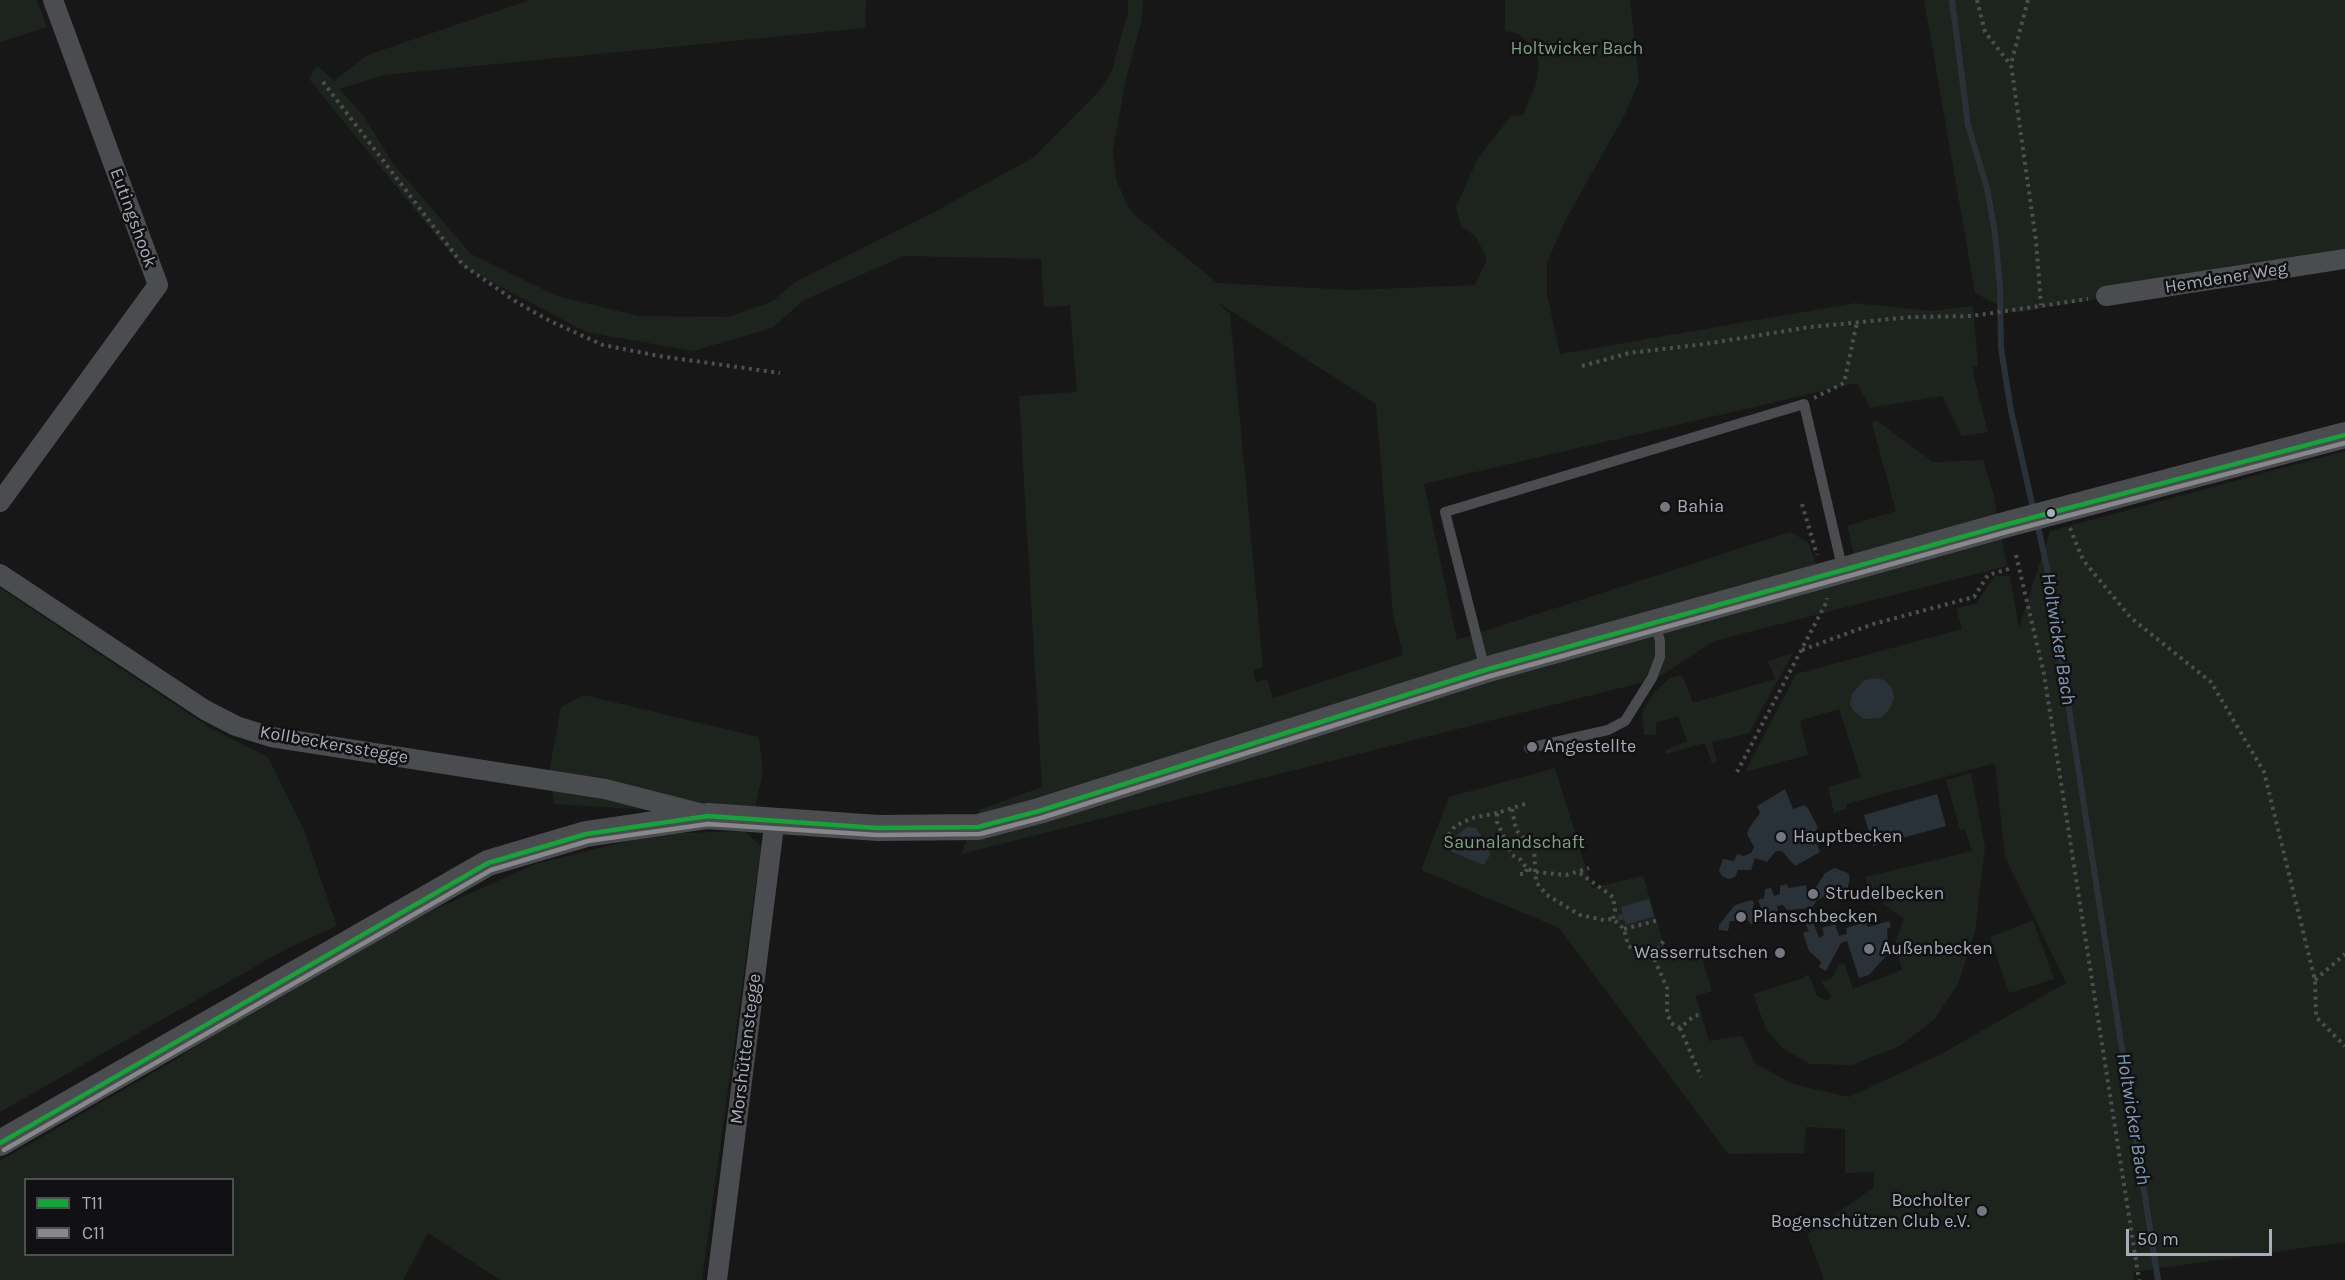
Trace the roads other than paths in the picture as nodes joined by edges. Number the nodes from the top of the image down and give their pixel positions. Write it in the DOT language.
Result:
graph roads {
  1 [pos="53,0"];
  2 [pos="2345,259"];
  3 [pos="2106,296"];
  4 [pos="2345,435"];
  5 [pos="0,502"];
  6 [pos="0,574"];
  7 [pos="1833,574"];
  8 [pos="1655,622"];
  9 [pos="1485,670"];
  10 [pos="1529,748"];
  11 [pos="708,816"];
  12 [pos="776,818"];
  13 [pos="0,1143"];
  14 [pos="717,1280"];
  1 -- 5 [label="street, Eutingshook"];
  2 -- 3 [label="street, Hemdener Weg"];
  4 -- 7 [label="street"];
  6 -- 11 [label="street, Kollbeckersstegge"];
  7 -- 8 [label="street"];
  7 -- 9 [label="lane"];
  8 -- 9 [label="street"];
  8 -- 10 [label="lane"];
  9 -- 12 [label="street"];
  11 -- 12 [label="street"];
  11 -- 13 [label="street"];
  12 -- 14 [label="street, Morshüttenstegge"];
}
